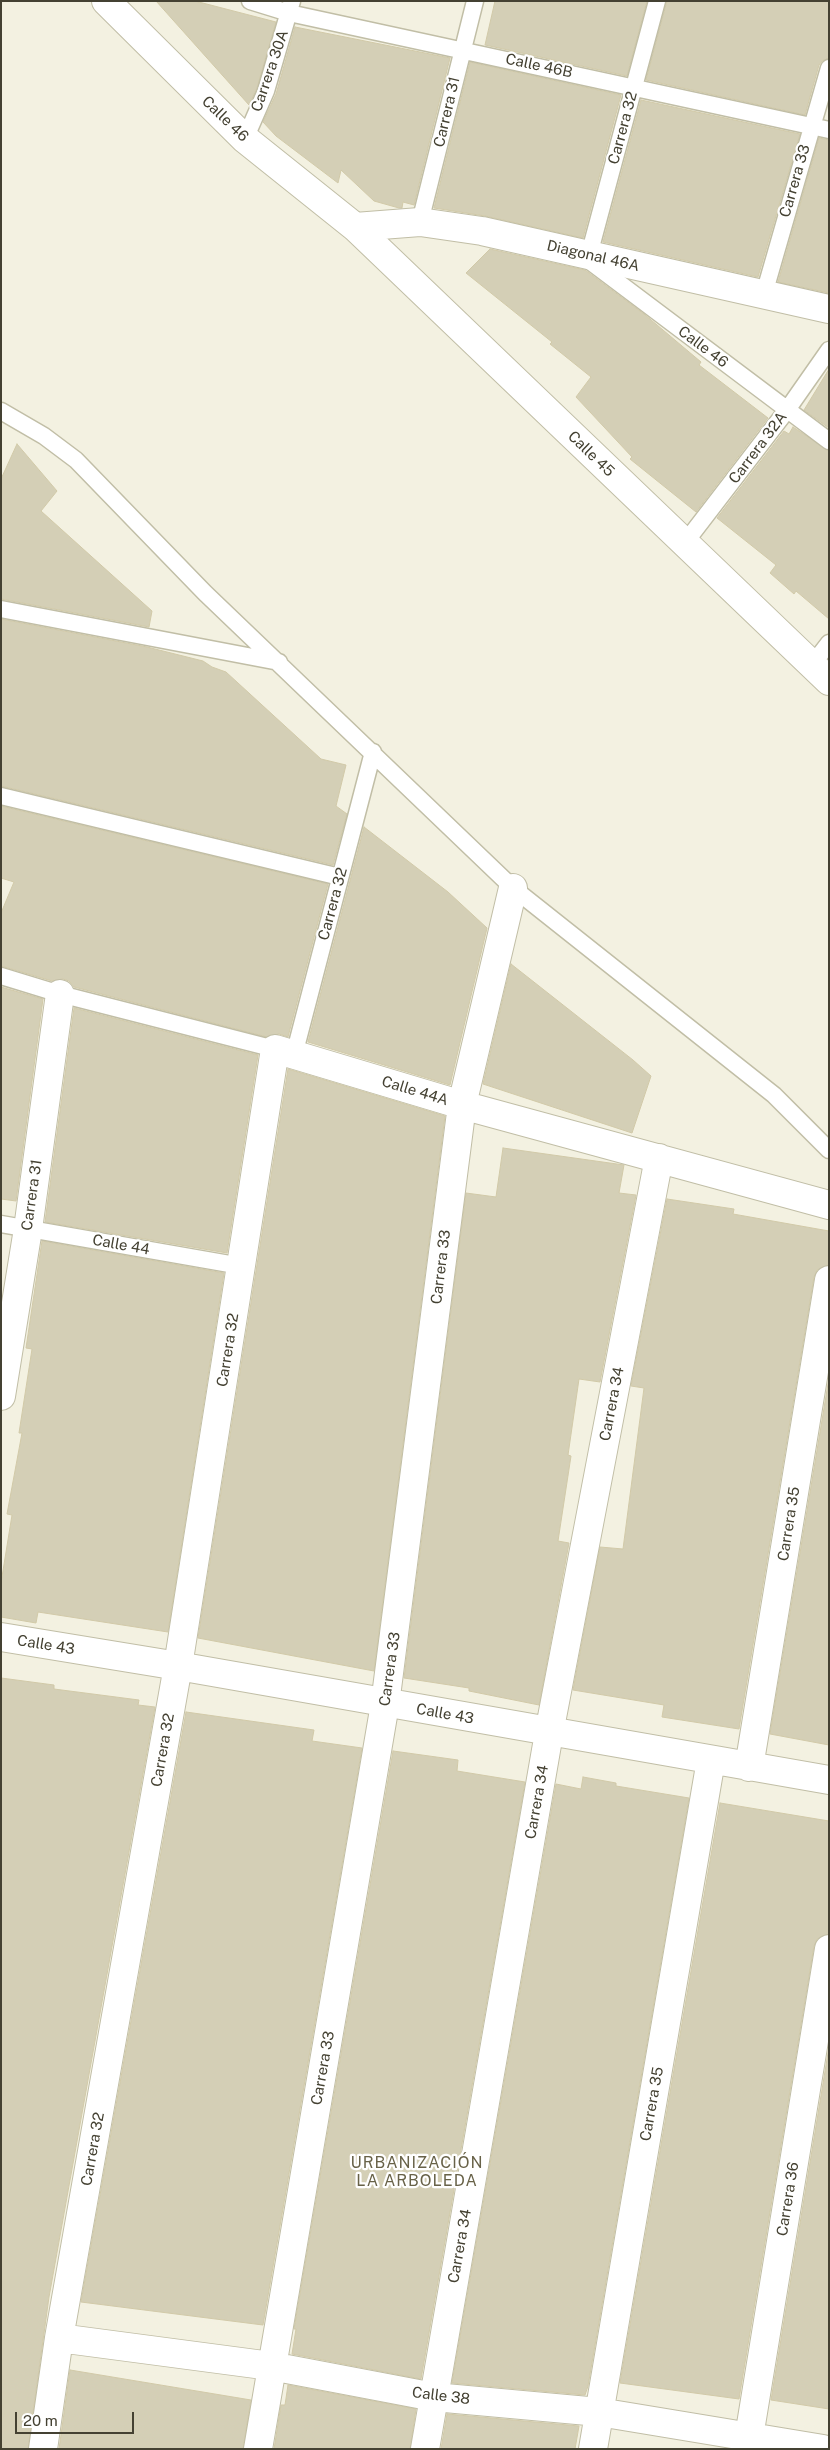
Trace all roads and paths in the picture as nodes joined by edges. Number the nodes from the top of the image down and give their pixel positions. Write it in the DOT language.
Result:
graph roads {
  1 [pos="106,1"];
  2 [pos="250,1"];
  3 [pos="475,1"];
  4 [pos="657,1"];
  5 [pos="290,7"];
  6 [pos="462,49"];
  7 [pos="829,68"];
  8 [pos="634,86"];
  9 [pos="810,126"];
  10 [pos="829,130"];
  11 [pos="244,139"];
  12 [pos="420,222"];
  13 [pos="355,227"];
  14 [pos="583,254"];
  15 [pos="764,294"];
  16 [pos="829,309"];
  17 [pos="829,350"];
  18 [pos="787,410"];
  19 [pos="1,411"];
  20 [pos="829,441"];
  21 [pos="684,544"];
  22 [pos="1,610"];
  23 [pos="829,643"];
  24 [pos="279,662"];
  25 [pos="820,673"];
  26 [pos="373,752"];
  27 [pos="1,796"];
  28 [pos="340,877"];
  29 [pos="513,888"];
  30 [pos="1,976"];
  31 [pos="60,994"];
  32 [pos="284,1052"];
  33 [pos="462,1105"];
  34 [pos="829,1150"];
  35 [pos="659,1158"];
  36 [pos="829,1206"];
  37 [pos="1,1224"];
  38 [pos="28,1229"];
  39 [pos="241,1266"];
  40 [pos="829,1280"];
  41 [pos="1,1396"];
  42 [pos="1,1637"];
  43 [pos="178,1666"];
  44 [pos="386,1704"];
  45 [pos="549,1733"];
  46 [pos="711,1760"];
  47 [pos="749,1767"];
  48 [pos="829,1780"];
  49 [pos="829,1949"];
  50 [pos="59,2338"];
  51 [pos="271,2366"];
  52 [pos="434,2397"];
  53 [pos="599,2412"];
  54 [pos="748,2442"];
  55 [pos="43,2449"];
  56 [pos="258,2449"];
  57 [pos="425,2449"];
  58 [pos="593,2449"];
  59 [pos="823,2449"];
  1 -- 11 [label="street, Calle 46"];
  2 -- 5 [label="lane, Calle 46B"];
  3 -- 6 [label="lane, Carrera 31"];
  4 -- 8 [label="lane, Carrera 32"];
  5 -- 6 [label="lane, Calle 46B"];
  5 -- 11 [label="lane, Carrera 30A"];
  6 -- 8 [label="lane, Calle 46B"];
  6 -- 12 [label="lane, Carrera 31"];
  7 -- 9 [label="lane, Carrera 33"];
  8 -- 9 [label="lane, Calle 46B"];
  8 -- 14 [label="lane, Carrera 32"];
  9 -- 10 [label="lane, Calle 46B"];
  9 -- 15 [label="lane, Carrera 33"];
  11 -- 13 [label="street, Calle 46"];
  12 -- 13 [label="street, Diagonal 46A"];
  12 -- 14 [label="street, Diagonal 46A"];
  13 -- 21 [label="street, Calle 45"];
  14 -- 15 [label="street, Diagonal 46A"];
  14 -- 18 [label="lane, Calle 46"];
  15 -- 16 [label="street, Diagonal 46A"];
  17 -- 18 [label="lane, Carrera 32A"];
  18 -- 20 [label="lane, Calle 46"];
  18 -- 21 [label="lane, Carrera 32A"];
  19 -- 24 [label="lane"];
  21 -- 25 [label="street, Calle 45"];
  22 -- 24 [label="lane"];
  23 -- 25 [label="lane"];
  24 -- 26 [label="lane"];
  26 -- 28 [label="lane, Carrera 32"];
  26 -- 29 [label="lane"];
  27 -- 28 [label="lane"];
  28 -- 32 [label="lane, Carrera 32"];
  29 -- 33 [label="street, Carrera 33"];
  29 -- 34 [label="lane"];
  30 -- 31 [label="lane, Calle 44A"];
  31 -- 32 [label="lane, Calle 44A"];
  31 -- 38 [label="street, Carrera 31"];
  32 -- 33 [label="street, Calle 44A"];
  32 -- 39 [label="street, Carrera 32"];
  33 -- 35 [label="street, Calle 44A"];
  33 -- 44 [label="street, Carrera 33"];
  35 -- 36 [label="street, Calle 44A"];
  35 -- 45 [label="street, Carrera 34"];
  37 -- 38 [label="lane, Calle 44"];
  38 -- 39 [label="lane, Calle 44"];
  38 -- 41 [label="street, Carrera 31"];
  39 -- 43 [label="street, Carrera 32"];
  40 -- 47 [label="street, Carrera 35"];
  42 -- 43 [label="street, Calle 43"];
  43 -- 44 [label="street, Calle 43"];
  43 -- 50 [label="street, Carrera 32"];
  44 -- 45 [label="street, Calle 43"];
  44 -- 51 [label="street, Carrera 33"];
  45 -- 46 [label="street, Calle 43"];
  45 -- 52 [label="street, Carrera 34"];
  46 -- 47 [label="street, Calle 43"];
  46 -- 53 [label="street, Carrera 35"];
  47 -- 48 [label="street, Calle 43"];
  49 -- 54 [label="street, Carrera 36"];
  50 -- 51 [label="street, Calle 38"];
  50 -- 55 [label="street, Carrera 32"];
  51 -- 52 [label="street, Calle 38"];
  51 -- 56 [label="street, Carrera 33"];
  52 -- 53 [label="street, Calle 38"];
  52 -- 57 [label="street, Carrera 34"];
  53 -- 54 [label="street, Calle 38"];
  53 -- 58 [label="street, Carrera 35"];
  54 -- 59 [label="street, Calle 38"];
}
